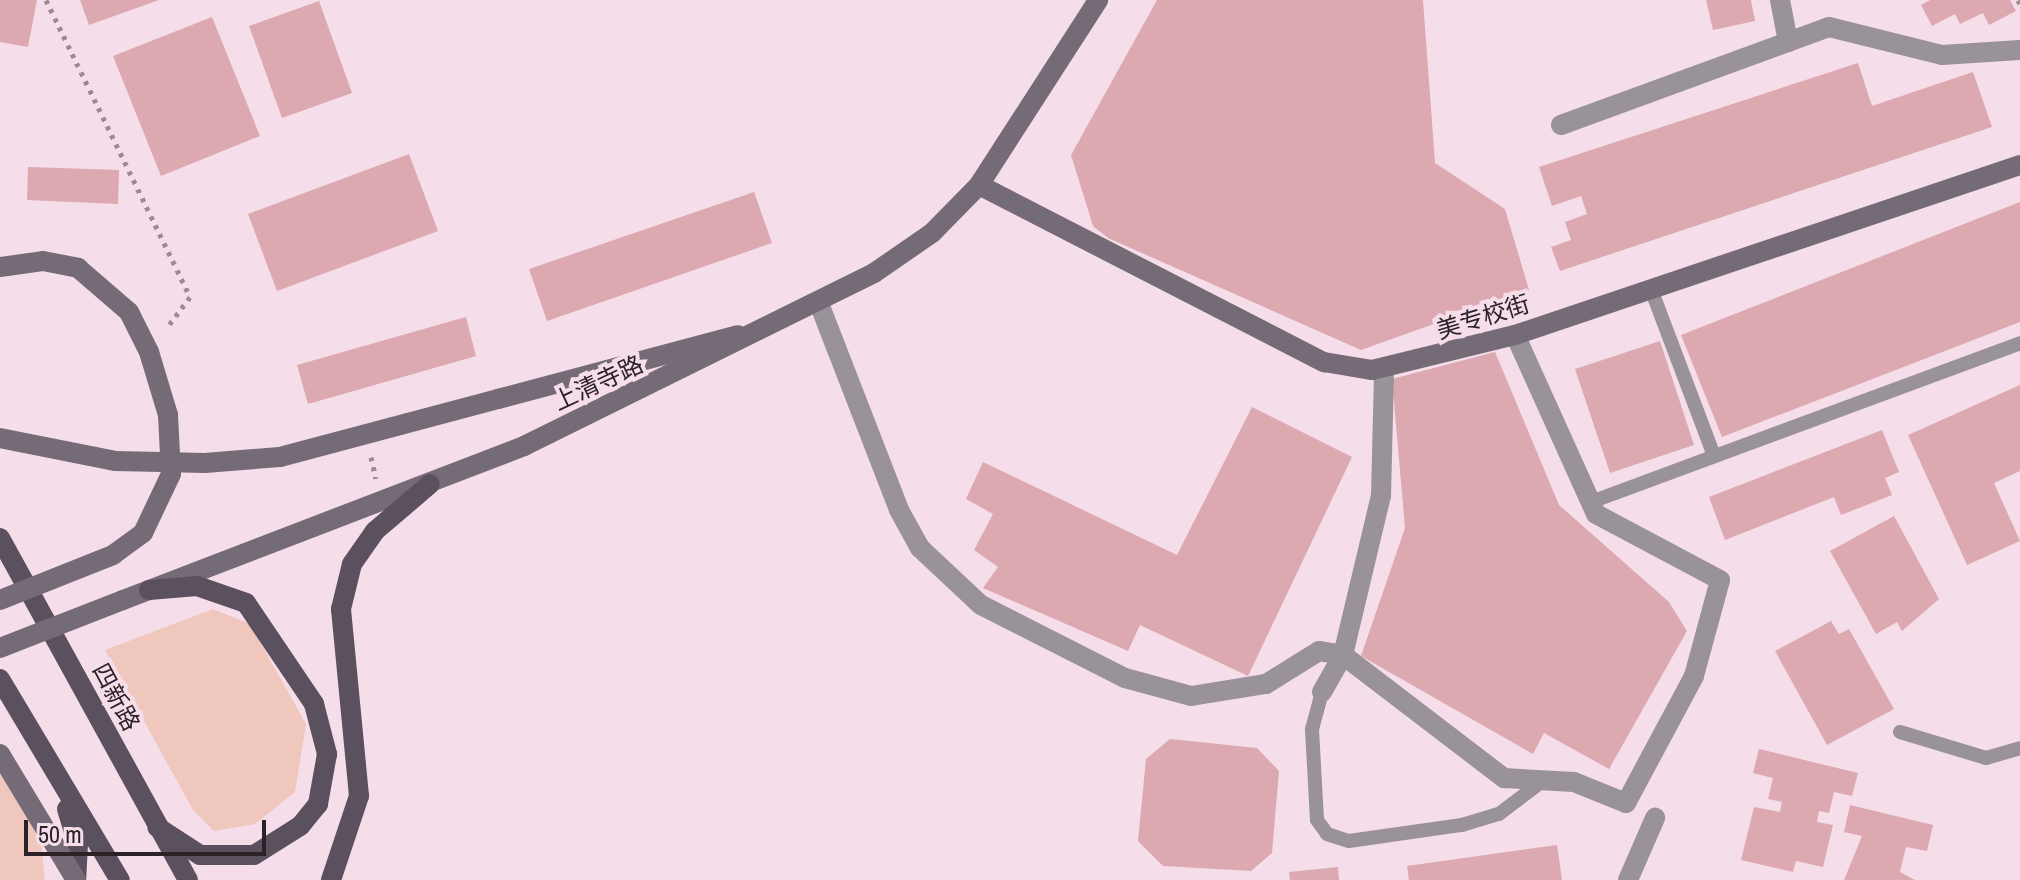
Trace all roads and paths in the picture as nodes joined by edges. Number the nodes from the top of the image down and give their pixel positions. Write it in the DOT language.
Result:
graph roads {
  1 [pos="46,0"];
  2 [pos="1079,0"];
  3 [pos="1087,0"];
  4 [pos="1098,0"];
  5 [pos="1780,0"];
  6 [pos="1070,34"];
  7 [pos="1788,42"];
  8 [pos="2020,50"];
  9 [pos="1561,125"];
  10 [pos="2020,165"];
  11 [pos="979,185"];
  12 [pos="0,267"];
  13 [pos="1651,289"];
  14 [pos="820,306"];
  15 [pos="782,323"];
  16 [pos="1515,335"];
  17 [pos="2020,343"];
  18 [pos="149,352"];
  19 [pos="1384,369"];
  20 [pos="0,438"];
  21 [pos="1714,456"];
  22 [pos="430,484"];
  23 [pos="1591,502"];
  24 [pos="0,538"];
  25 [pos="149,590"];
  26 [pos="0,600"];
  27 [pos="0,648"];
  28 [pos="1343,655"];
  29 [pos="0,679"];
  30 [pos="1322,692"];
  31 [pos="1900,732"];
  32 [pos="2020,748"];
  33 [pos="0,754"];
  34 [pos="56,775"];
  35 [pos="1537,785"];
  36 [pos="1655,818"];
  37 [pos="157,827"];
  38 [pos="76,880"];
  39 [pos="120,880"];
  40 [pos="188,880"];
  41 [pos="331,880"];
  42 [pos="1628,880"];
  1 -- 18 [label="path"];
  2 -- 6 [label="main road"];
  3 -- 6 [label="main road"];
  4 -- 6 [label="main road, 上清寺路"];
  5 -- 7 [label="street"];
  6 -- 11 [label="main road, 上清寺路"];
  7 -- 8 [label="street"];
  7 -- 9 [label="street"];
  10 -- 13 [label="main road, 美专校街"];
  11 -- 14 [label="main road, 上清寺路"];
  11 -- 19 [label="main road, 美专校街"];
  12 -- 18 [label="main road"];
  13 -- 16 [label="main road, 美专校街"];
  13 -- 21 [label="lane"];
  14 -- 15 [label="main road, 上清寺路"];
  14 -- 28 [label="street"];
  15 -- 20 [label="main road, bridge"];
  15 -- 22 [label="main road, 上清寺路"];
  16 -- 19 [label="main road, 美专校街"];
  16 -- 23 [label="street"];
  17 -- 21 [label="lane"];
  18 -- 26 [label="main road, bridge"];
  19 -- 28 [label="street"];
  21 -- 23 [label="lane"];
  22 -- 25 [label="main road, 上清寺路"];
  22 -- 41 [label="main road"];
  23 -- 35 [label="street"];
  24 -- 37 [label="main road, 四新路"];
  25 -- 27 [label="main road, 上清寺路, bridge"];
  25 -- 37 [label="main road"];
  28 -- 30 [label="street"];
  28 -- 35 [label="street"];
  29 -- 34 [label="main road"];
  30 -- 35 [label="lane"];
  31 -- 32 [label="lane"];
  33 -- 38 [label="main road, bridge"];
  34 -- 38 [label="main road"];
  34 -- 39 [label="main road"];
  36 -- 42 [label="street"];
  37 -- 40 [label="main road, 四新路"];
}
